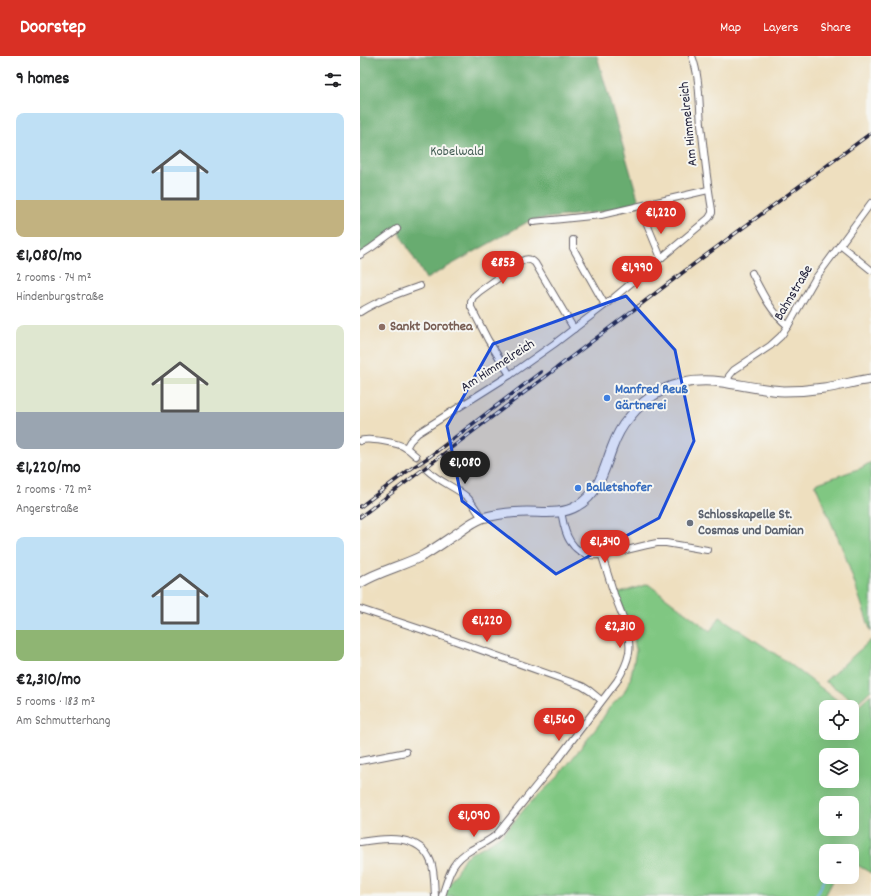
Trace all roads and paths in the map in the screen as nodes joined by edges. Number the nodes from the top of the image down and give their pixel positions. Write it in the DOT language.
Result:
graph roads {
  1 [pos="692,56"];
  2 [pos="708,190"];
  3 [pos="871,204"];
  4 [pos="645,219"];
  5 [pos="533,222"];
  6 [pos="397,229"];
  7 [pos="573,240"];
  8 [pos="840,245"];
  9 [pos="360,255"];
  10 [pos="661,258"];
  11 [pos="871,270"];
  12 [pos="752,273"];
  13 [pos="420,286"];
  14 [pos="605,304"];
  15 [pos="360,312"];
  16 [pos="788,326"];
  17 [pos="574,329"];
  18 [pos="510,375"];
  19 [pos="871,379"];
  20 [pos="728,383"];
  21 [pos="361,438"];
  22 [pos="406,448"];
  23 [pos="416,456"];
  24 [pos="427,470"];
  25 [pos="561,511"];
  26 [pos="482,518"];
  27 [pos="707,550"];
  28 [pos="602,556"];
  29 [pos="360,583"];
  30 [pos="360,609"];
  31 [pos="601,700"];
  32 [pos="406,752"];
  33 [pos="360,761"];
  34 [pos="360,842"];
  35 [pos="435,896"];
  36 [pos="442,896"];
  1 -- 2 [label="street, Am Himmelreich"];
  2 -- 5 [label="street"];
  2 -- 10 [label="street, Am Himmelreich"];
  3 -- 8 [label="street, Bahnstraße"];
  4 -- 10 [label="street"];
  6 -- 9 [label="street"];
  7 -- 14 [label="street"];
  8 -- 11 [label="street"];
  8 -- 16 [label="street, Bahnstraße"];
  10 -- 14 [label="street, Am Himmelreich"];
  12 -- 16 [label="street"];
  13 -- 15 [label="street"];
  14 -- 17 [label="street, Am Himmelreich"];
  16 -- 20 [label="street, Bahnstraße"];
  17 -- 18 [label="street, Am Himmelreich"];
  17 -- 18 [label="street"];
  18 -- 22 [label="street, Am Himmelreich"];
  19 -- 20 [label="street"];
  20 -- 25 [label="street"];
  21 -- 22 [label="street"];
  22 -- 23 [label="street"];
  24 -- 26 [label="street"];
  25 -- 26 [label="street"];
  25 -- 28 [label="street"];
  26 -- 29 [label="street"];
  27 -- 28 [label="street"];
  28 -- 31 [label="street"];
  30 -- 31 [label="street"];
  31 -- 36 [label="street"];
  32 -- 33 [label="street"];
  34 -- 35 [label="street"];
}
